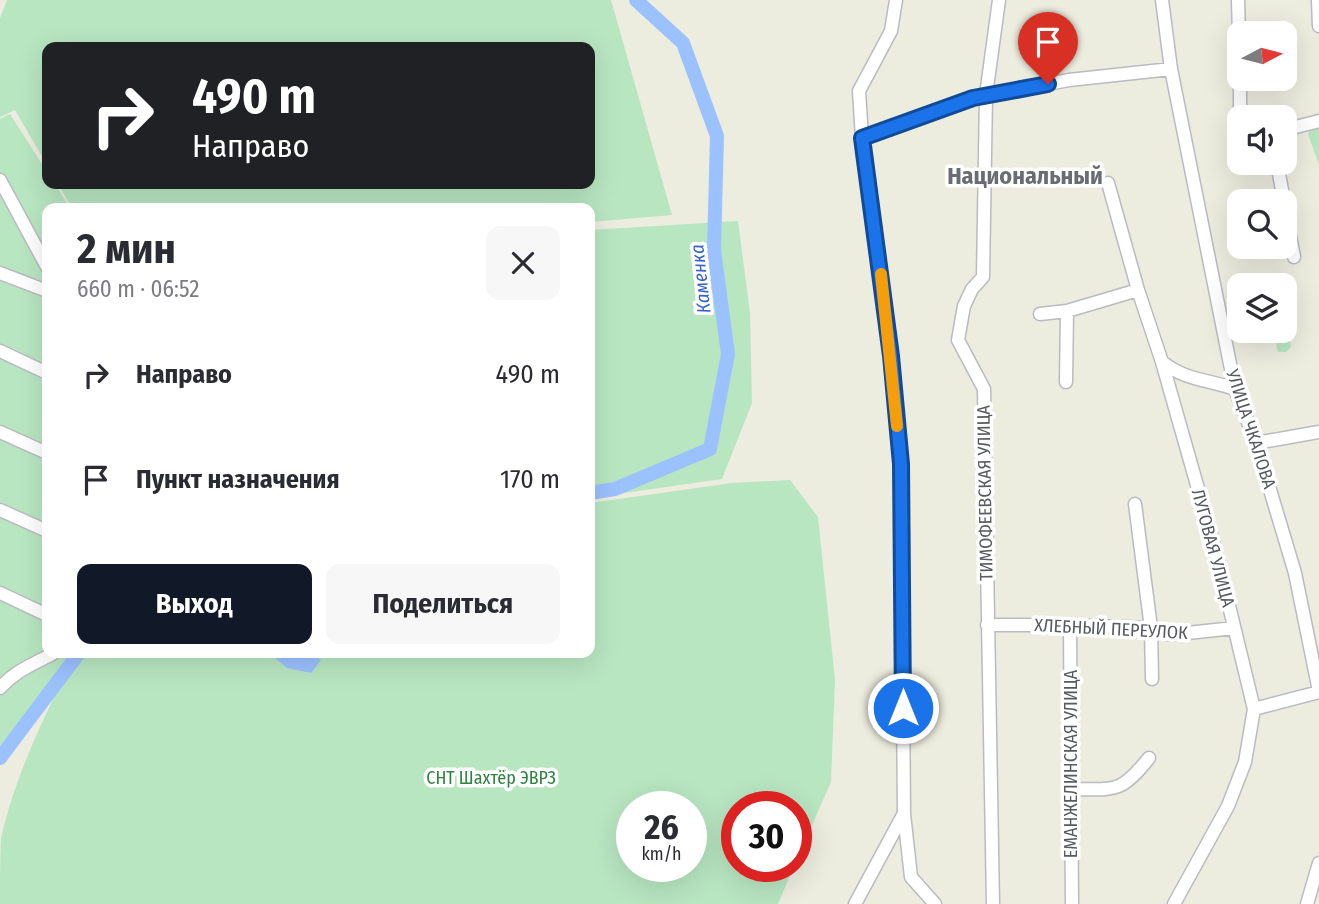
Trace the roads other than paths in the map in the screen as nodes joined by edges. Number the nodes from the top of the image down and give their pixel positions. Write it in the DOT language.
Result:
graph roads {
  1 [pos="895,0"];
  2 [pos="999,0"];
  3 [pos="1162,0"];
  4 [pos="1238,0"];
  5 [pos="1318,0"];
  6 [pos="1239,21"];
  7 [pos="1319,26"];
  8 [pos="1171,69"];
  9 [pos="986,95"];
  10 [pos="1319,121"];
  11 [pos="1297,127"];
  12 [pos="862,138"];
  13 [pos="0,180"];
  14 [pos="1108,183"];
  15 [pos="42,258"];
  16 [pos="0,273"];
  17 [pos="42,289"];
  18 [pos="1138,290"];
  19 [pos="1067,311"];
  20 [pos="1041,314"];
  21 [pos="0,352"];
  22 [pos="1162,362"];
  23 [pos="42,371"];
  24 [pos="1191,379"];
  25 [pos="1066,382"];
  26 [pos="1235,389"];
  27 [pos="1172,401"];
  28 [pos="1318,429"];
  29 [pos="0,432"];
  30 [pos="1256,443"];
  31 [pos="42,451"];
  32 [pos="1135,503"];
  33 [pos="0,510"];
  34 [pos="42,529"];
  35 [pos="0,593"];
  36 [pos="42,613"];
  37 [pos="987,625"];
  38 [pos="1070,625"];
  39 [pos="1151,628"];
  40 [pos="1234,628"];
  41 [pos="43,658"];
  42 [pos="5,674"];
  43 [pos="1152,679"];
  44 [pos="0,688"];
  45 [pos="1319,692"];
  46 [pos="1254,709"];
  47 [pos="1149,758"];
  48 [pos="1072,789"];
  49 [pos="904,814"];
  50 [pos="1319,863"];
  51 [pos="855,904"];
  52 [pos="935,904"];
  53 [pos="993,904"];
  54 [pos="1072,904"];
  55 [pos="1174,904"];
  56 [pos="1307,904"];
  1 -- 12 [label="street"];
  2 -- 9 [label="street, ТИМОФЕЕВСКАЯ УЛИЦА"];
  3 -- 8 [label="street, УЛИЦА ЧКАЛОВА"];
  4 -- 6 [label="street"];
  5 -- 7 [label="street"];
  8 -- 9 [label="street"];
  8 -- 26 [label="street, УЛИЦА ЧКАЛОВА"];
  9 -- 12 [label="street"];
  9 -- 37 [label="street, ТИМОФЕЕВСКАЯ УЛИЦА"];
  10 -- 11 [label="street"];
  12 -- 49 [label="street"];
  13 -- 15 [label="street"];
  14 -- 18 [label="street, ЛУГОВАЯ УЛИЦА"];
  16 -- 17 [label="street"];
  18 -- 19 [label="street"];
  18 -- 22 [label="street, ЛУГОВАЯ УЛИЦА"];
  19 -- 20 [label="street"];
  19 -- 25 [label="street"];
  21 -- 23 [label="street"];
  22 -- 24 [label="street"];
  22 -- 27 [label="street, ЛУГОВАЯ УЛИЦА"];
  24 -- 26 [label="street"];
  24 -- 27 [label="street"];
  26 -- 30 [label="street, УЛИЦА ЧКАЛОВА"];
  27 -- 40 [label="street, ЛУГОВАЯ УЛИЦА"];
  28 -- 30 [label="street"];
  29 -- 31 [label="street"];
  30 -- 45 [label="street, УЛИЦА ЧКАЛОВА"];
  32 -- 39 [label="street"];
  33 -- 34 [label="street"];
  35 -- 36 [label="street"];
  37 -- 38 [label="street, ХЛЕБНЫЙ ПЕРЕУЛОК"];
  37 -- 53 [label="street, ТИМОФЕЕВСКАЯ УЛИЦА"];
  38 -- 39 [label="street, ХЛЕБНЫЙ ПЕРЕУЛОК"];
  38 -- 48 [label="street, ЕМАНЖЕЛИНСКАЯ УЛИЦА"];
  39 -- 40 [label="street, ХЛЕБНЫЙ ПЕРЕУЛОК"];
  39 -- 43 [label="street"];
  40 -- 46 [label="street, ЛУГОВАЯ УЛИЦА"];
  41 -- 42 [label="street"];
  42 -- 44 [label="street"];
  45 -- 46 [label="street"];
  46 -- 55 [label="street, ЛУГОВАЯ УЛИЦА"];
  47 -- 48 [label="street"];
  48 -- 54 [label="street, ЕМАНЖЕЛИНСКАЯ УЛИЦА"];
  49 -- 51 [label="street"];
  49 -- 52 [label="street"];
  50 -- 56 [label="street"];
}
